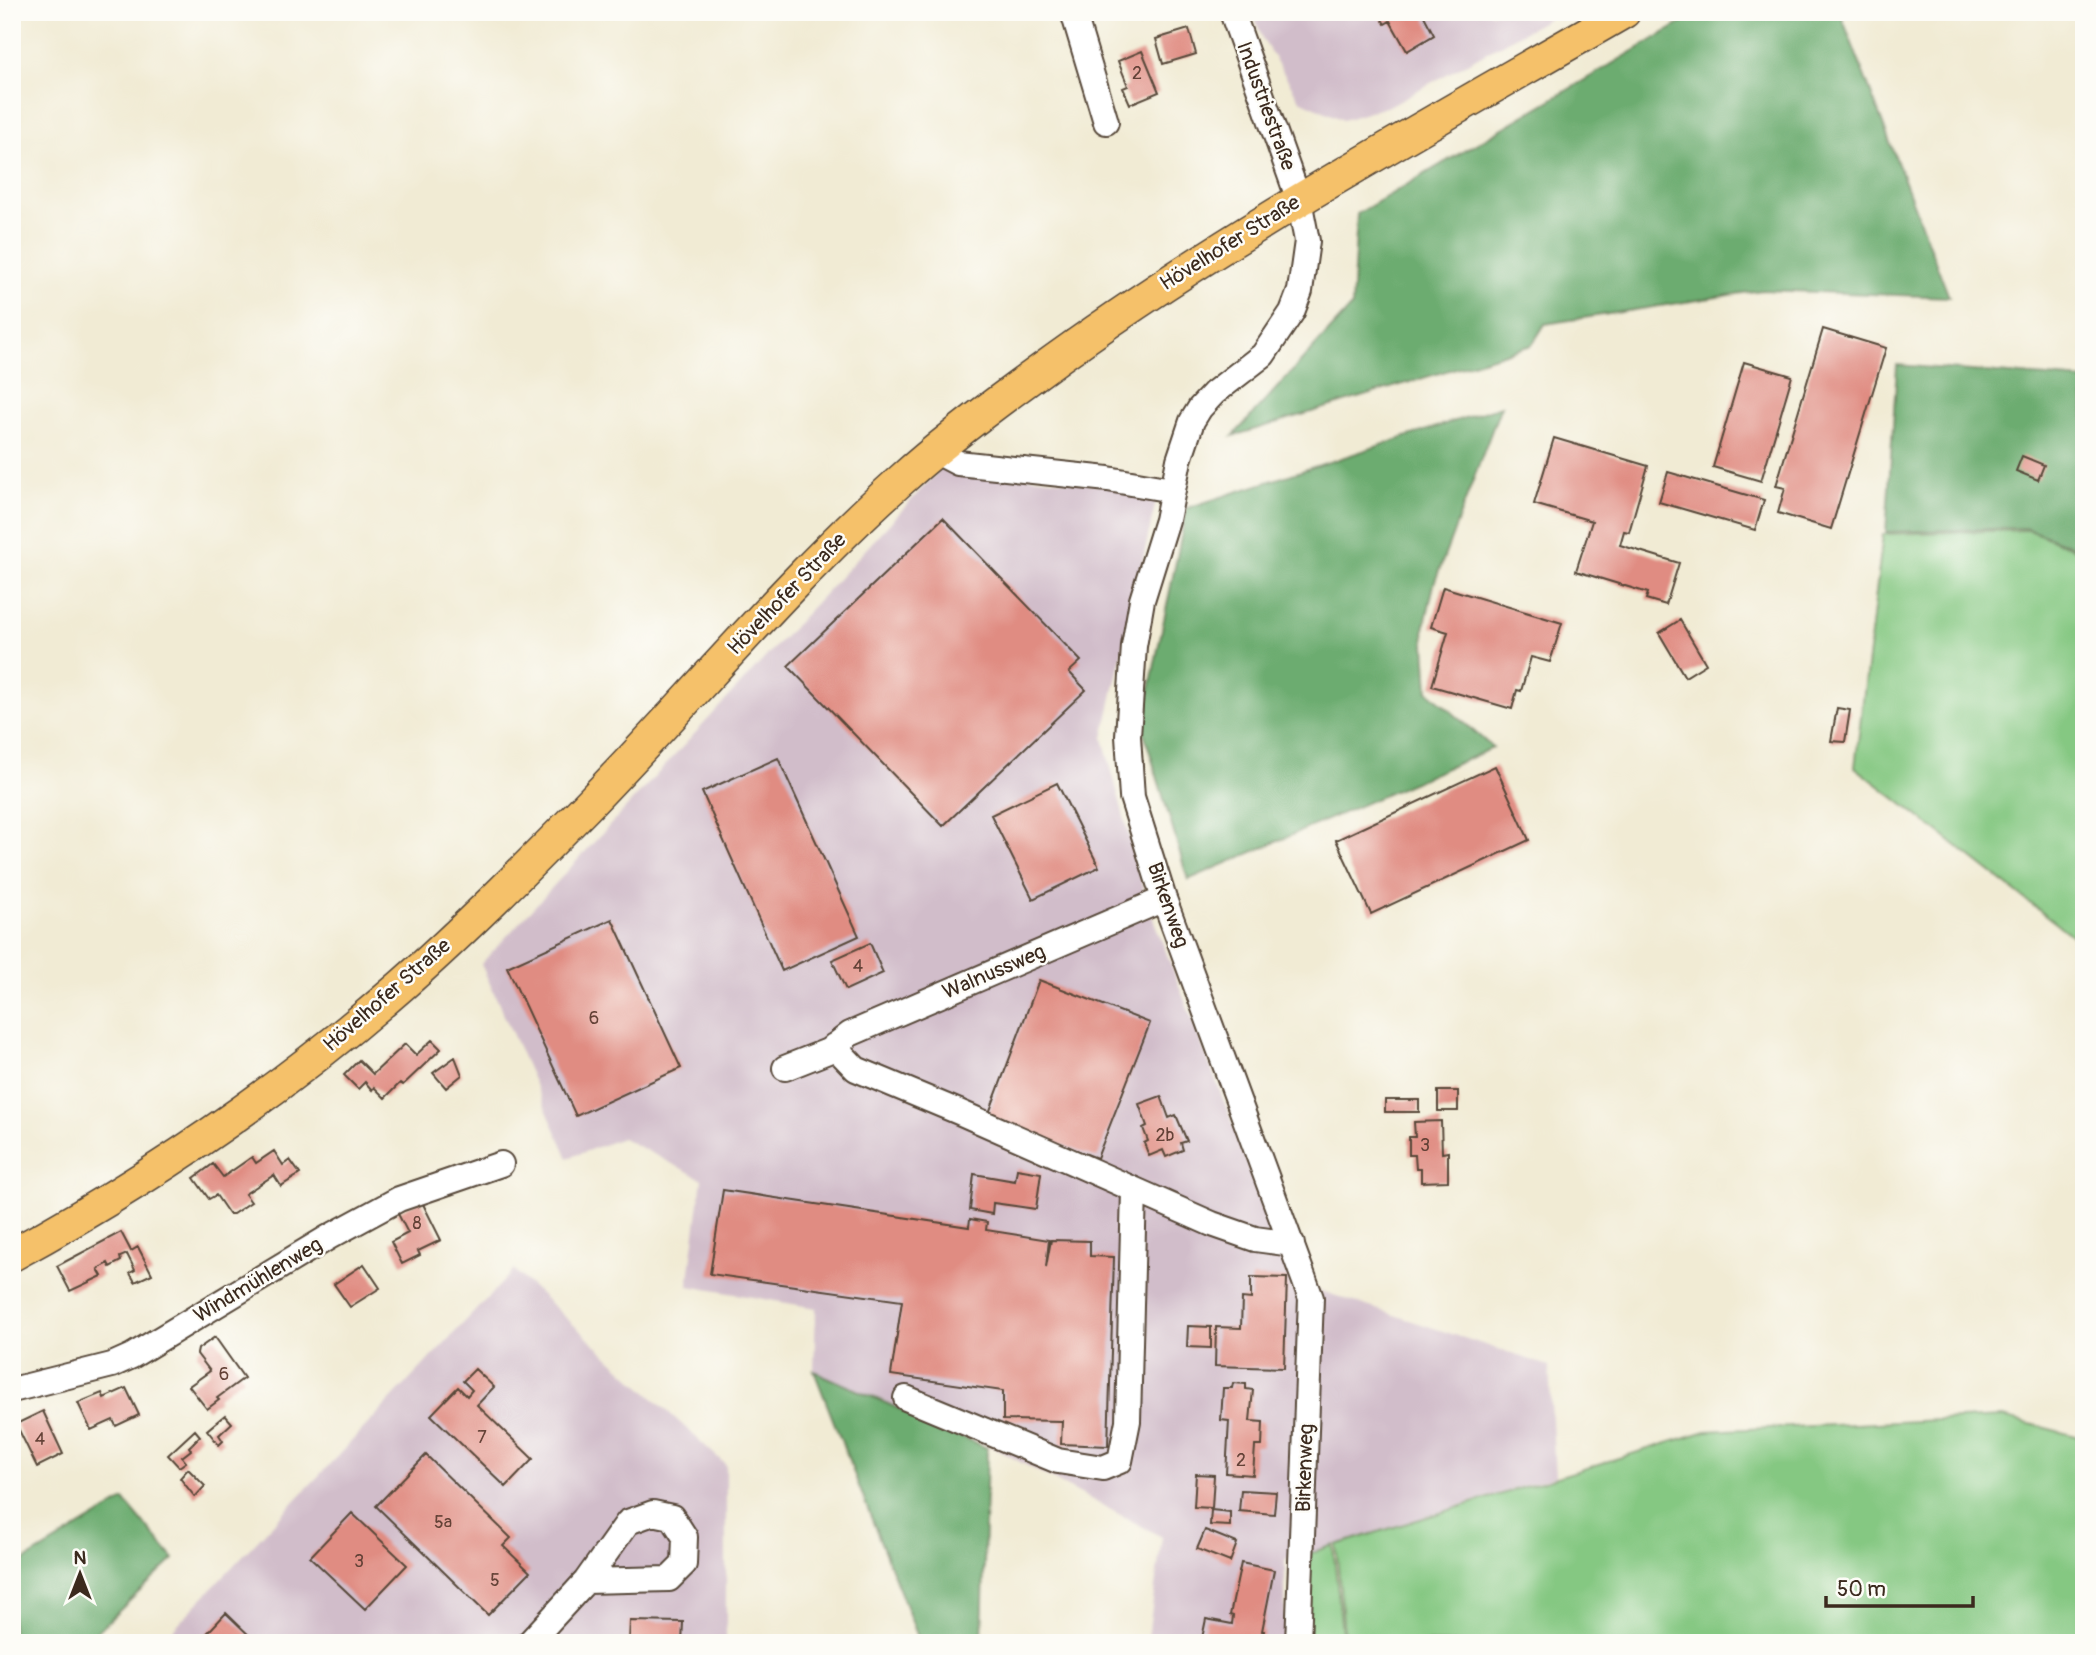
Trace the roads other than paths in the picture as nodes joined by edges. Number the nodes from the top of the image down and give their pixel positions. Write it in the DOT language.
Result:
graph roads {
  1 [pos="1073,12"];
  2 [pos="1232,12"];
  3 [pos="1624,12"];
  4 [pos="1105,122"];
  5 [pos="1299,200"];
  6 [pos="935,451"];
  7 [pos="1172,490"];
  8 [pos="1164,900"];
  9 [pos="831,1048"];
  10 [pos="785,1068"];
  11 [pos="501,1164"];
  12 [pos="1134,1190"];
  13 [pos="1292,1244"];
  14 [pos="12,1255"];
  15 [pos="12,1390"];
  16 [pos="906,1398"];
  17 [pos="586,1581"];
  18 [pos="529,1643"];
  19 [pos="1298,1643"];
  1 -- 4 [label="street"];
  2 -- 5 [label="street, Industriestraße"];
  3 -- 5 [label="main road, Hövelhofer Straße"];
  5 -- 6 [label="main road, Hövelhofer Straße"];
  5 -- 7 [label="street, Birkenweg"];
  6 -- 7 [label="street"];
  6 -- 14 [label="main road, Hövelhofer Straße"];
  7 -- 8 [label="street, Birkenweg"];
  8 -- 9 [label="street, Walnussweg"];
  8 -- 13 [label="street, Birkenweg"];
  9 -- 10 [label="street"];
  9 -- 12 [label="street"];
  11 -- 15 [label="street, Windmühlenweg"];
  12 -- 13 [label="street"];
  12 -- 16 [label="street"];
  13 -- 19 [label="street, Birkenweg"];
  17 -- 18 [label="street"];
}
